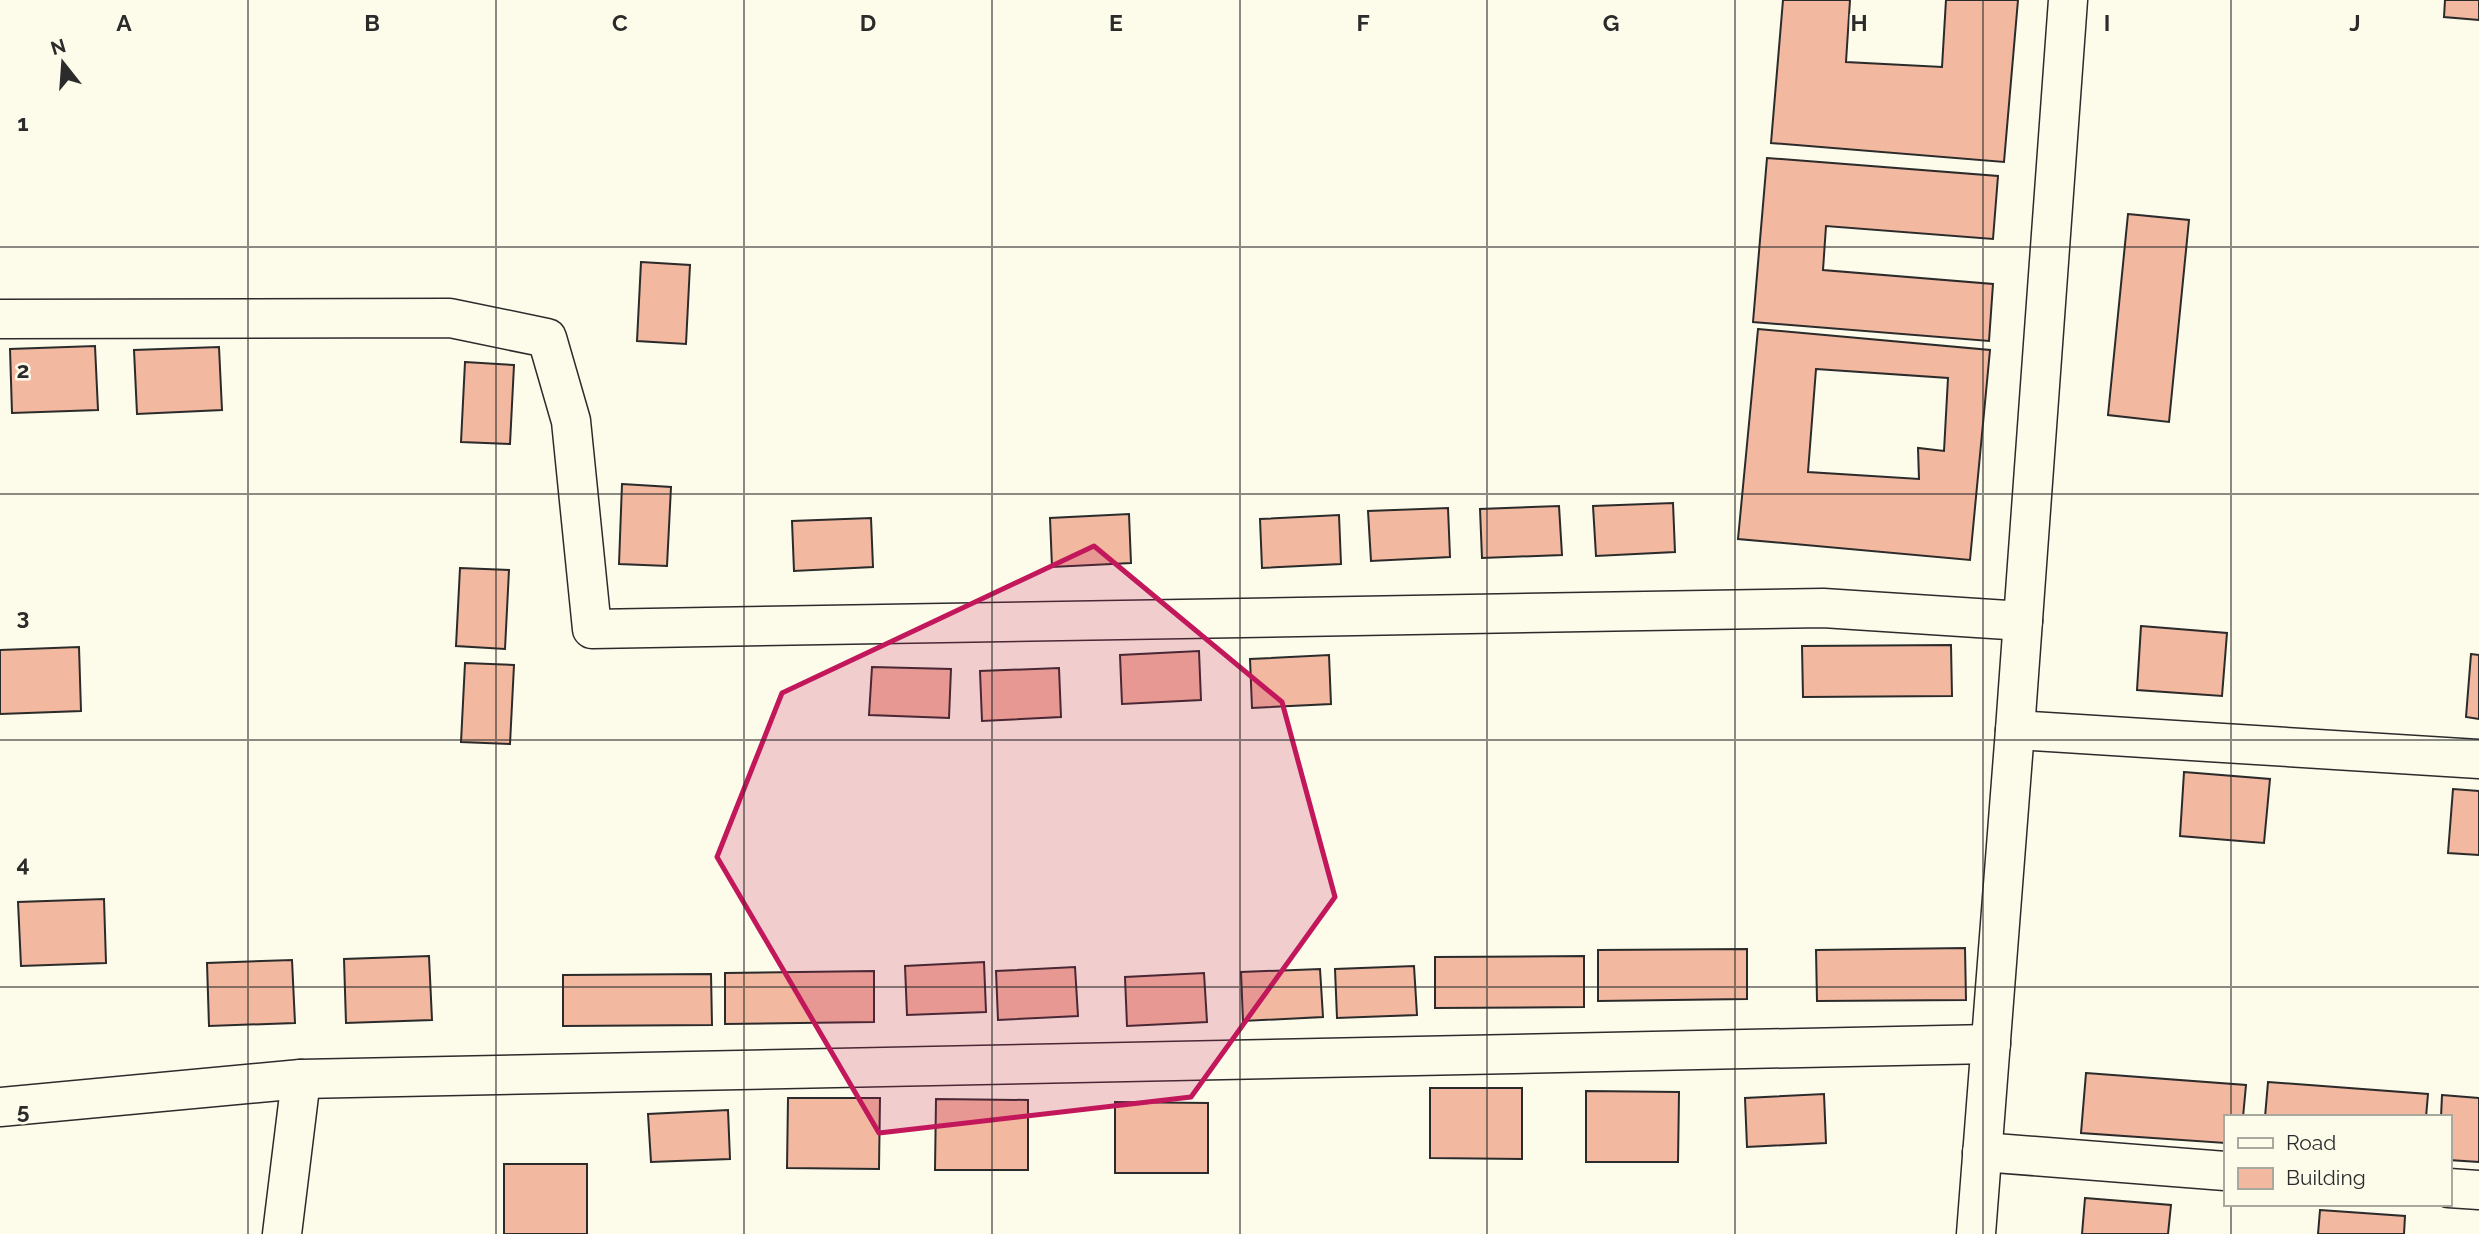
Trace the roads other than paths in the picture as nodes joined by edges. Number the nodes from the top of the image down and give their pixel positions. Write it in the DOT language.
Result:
graph roads {
  1 [pos="2068,0"];
  2 [pos="0,319"];
  3 [pos="2023,621"];
  4 [pos="2015,730"];
  5 [pos="2479,759"];
  6 [pos="1991,1044"];
  7 [pos="301,1079"];
  8 [pos="0,1107"];
  9 [pos="1982,1152"];
  10 [pos="2224,1171"];
  11 [pos="2451,1188"];
  12 [pos="2479,1190"];
  13 [pos="282,1234"];
  14 [pos="1976,1234"];
  1 -- 3 [label="street"];
  2 -- 3 [label="street"];
  3 -- 4 [label="street"];
  4 -- 5 [label="street"];
  4 -- 6 [label="street"];
  6 -- 7 [label="street"];
  6 -- 9 [label="street"];
  7 -- 8 [label="street"];
  7 -- 13 [label="street"];
  9 -- 10 [label="street"];
  9 -- 14 [label="street"];
  11 -- 12 [label="street"];
}
